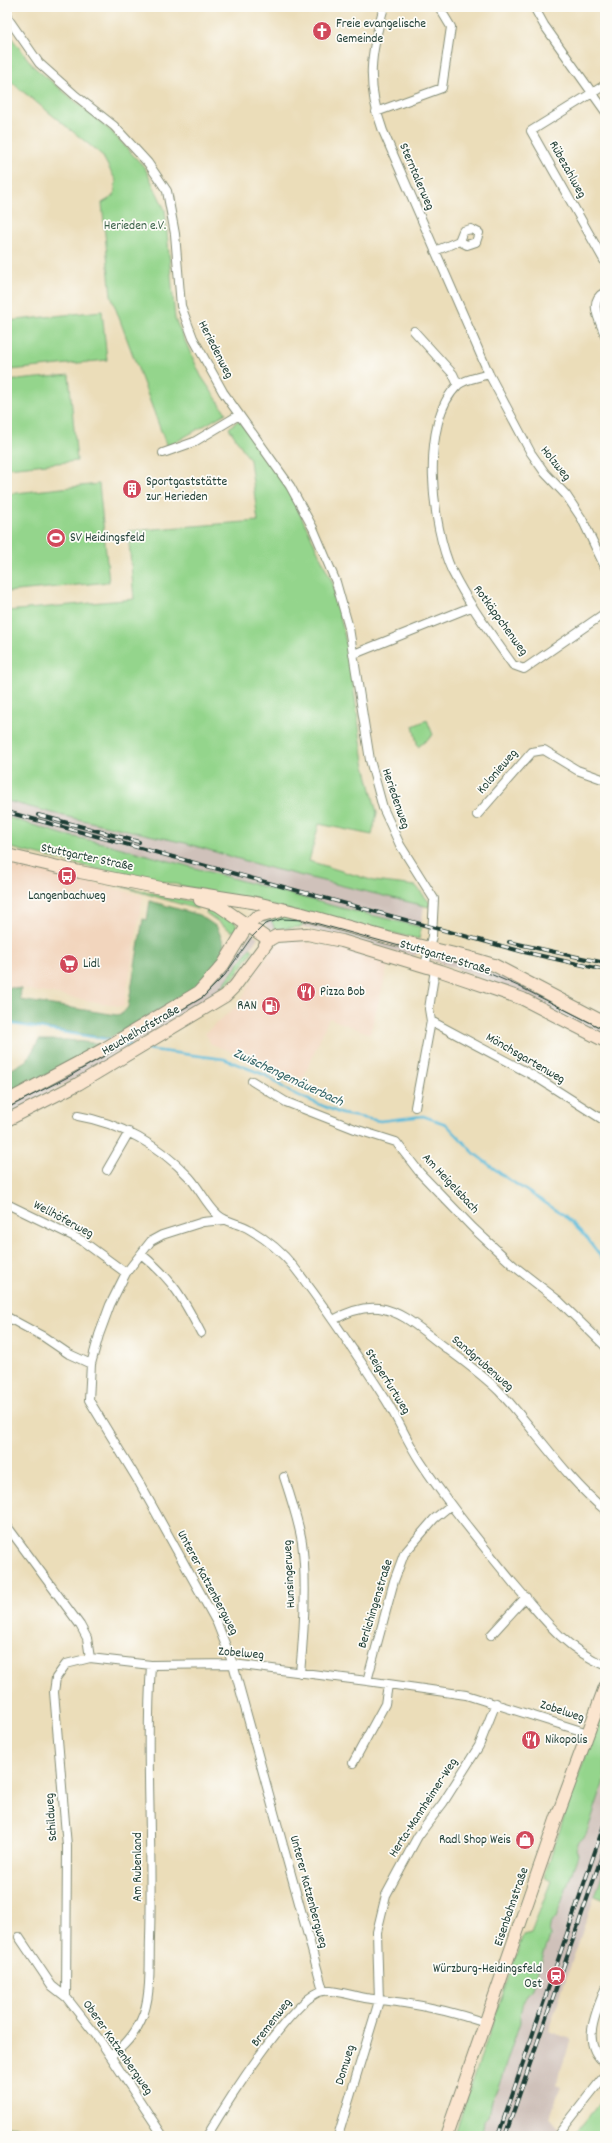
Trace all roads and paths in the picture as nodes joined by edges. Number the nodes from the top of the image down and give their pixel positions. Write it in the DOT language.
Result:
graph roads {
  1 [pos="384,7"];
  2 [pos="439,7"];
  3 [pos="534,7"];
  4 [pos="7,17"];
  5 [pos="605,85"];
  6 [pos="592,93"];
  7 [pos="605,110"];
  8 [pos="376,112"];
  9 [pos="459,241"];
  10 [pos="435,251"];
  11 [pos="605,262"];
  12 [pos="605,292"];
  13 [pos="414,331"];
  14 [pos="605,335"];
  15 [pos="489,374"];
  16 [pos="458,385"];
  17 [pos="239,415"];
  18 [pos="163,453"];
  19 [pos="605,567"];
  20 [pos="471,607"];
  21 [pos="605,613"];
  22 [pos="354,654"];
  23 [pos="605,780"];
  24 [pos="477,815"];
  25 [pos="7,855"];
  26 [pos="161,888"];
  27 [pos="230,899"];
  28 [pos="283,910"];
  29 [pos="251,922"];
  30 [pos="269,940"];
  31 [pos="430,947"];
  32 [pos="430,968"];
  33 [pos="431,1021"];
  34 [pos="605,1023"];
  35 [pos="605,1041"];
  36 [pos="252,1081"];
  37 [pos="7,1101"];
  38 [pos="415,1107"];
  39 [pos="78,1116"];
  40 [pos="7,1120"];
  41 [pos="605,1122"];
  42 [pos="129,1132"];
  43 [pos="107,1170"];
  44 [pos="7,1204"];
  45 [pos="224,1220"];
  46 [pos="141,1254"];
  47 [pos="126,1273"];
  48 [pos="7,1317"];
  49 [pos="333,1320"];
  50 [pos="201,1333"];
  51 [pos="605,1346"];
  52 [pos="91,1364"];
  53 [pos="284,1477"];
  54 [pos="451,1505"];
  55 [pos="605,1510"];
  56 [pos="7,1526"];
  57 [pos="526,1597"];
  58 [pos="491,1635"];
  59 [pos="90,1658"];
  60 [pos="233,1664"];
  61 [pos="151,1665"];
  62 [pos="605,1665"];
  63 [pos="300,1673"];
  64 [pos="367,1681"];
  65 [pos="388,1685"];
  66 [pos="605,1687"];
  67 [pos="496,1703"];
  68 [pos="588,1733"];
  69 [pos="353,1763"];
  70 [pos="19,1937"];
  71 [pos="605,1989"];
  72 [pos="323,1990"];
  73 [pos="66,1997"];
  74 [pos="378,2001"];
  75 [pos="486,2023"];
  76 [pos="110,2056"];
  77 [pos="605,2063"];
  78 [pos="605,2076"];
  79 [pos="163,2136"];
  80 [pos="207,2136"];
  81 [pos="338,2136"];
  82 [pos="446,2136"];
  83 [pos="557,2136"];
  1 -- 8 [label="street, Sterntalerweg"];
  2 -- 8 [label="street"];
  3 -- 6 [label="street"];
  4 -- 17 [label="street, Heriedenweg"];
  5 -- 6 [label="street"];
  6 -- 7 [label="street"];
  6 -- 11 [label="street, Rübezahlweg"];
  8 -- 10 [label="street, Sterntalerweg"];
  9 -- 10 [label="street"];
  10 -- 15 [label="street, Sterntalerweg"];
  12 -- 14 [label="street"];
  13 -- 16 [label="street"];
  15 -- 16 [label="street"];
  15 -- 19 [label="street, Holzweg"];
  16 -- 20 [label="street, Rotkäppchenweg"];
  17 -- 18 [label="street"];
  17 -- 22 [label="street, Heriedenweg"];
  20 -- 21 [label="street, Rotkäppchenweg"];
  20 -- 22 [label="street"];
  22 -- 31 [label="street, Heriedenweg"];
  23 -- 24 [label="street, Kolonieweg"];
  25 -- 26 [label="main road, Stuttgarter Straße"];
  26 -- 27 [label="main road, Stuttgarter Straße"];
  26 -- 29 [label="main road, Stuttgarter Straße"];
  27 -- 28 [label="main road, Stuttgarter Straße"];
  27 -- 29 [label="main road, Stuttgarter Straße"];
  28 -- 29 [label="main road, Stuttgarter Straße"];
  28 -- 31 [label="main road, Stuttgarter Straße"];
  29 -- 30 [label="main road, Stuttgarter Straße"];
  29 -- 37 [label="main road, Heuchelhofstraße"];
  30 -- 32 [label="main road, Stuttgarter Straße"];
  30 -- 40 [label="main road, Heuchelhofstraße"];
  31 -- 32 [label="street, Heriedenweg"];
  31 -- 34 [label="main road, Stuttgarter Straße"];
  32 -- 33 [label="street"];
  32 -- 35 [label="main road, Stuttgarter Straße"];
  33 -- 38 [label="street"];
  33 -- 41 [label="street, Mönchsgartenweg"];
  36 -- 51 [label="street, Am Heigelsbach"];
  39 -- 42 [label="street, Steigerfurtweg"];
  42 -- 43 [label="street"];
  42 -- 45 [label="street, Steigerfurtweg"];
  44 -- 47 [label="street, Wellhöferweg"];
  45 -- 46 [label="street, Unterer Katzenbergweg"];
  45 -- 49 [label="street, Steigerfurtweg"];
  46 -- 47 [label="street, Unterer Katzenbergweg"];
  46 -- 50 [label="street"];
  47 -- 52 [label="street, Unterer Katzenbergweg"];
  48 -- 52 [label="street"];
  49 -- 54 [label="street, Steigerfurtweg"];
  49 -- 55 [label="street, Sandgrubenweg"];
  52 -- 60 [label="street, Unterer Katzenbergweg"];
  53 -- 63 [label="street, Hunsingerweg"];
  54 -- 57 [label="street, Steigerfurtweg"];
  54 -- 64 [label="street, Berlichingenstraße"];
  56 -- 59 [label="street"];
  57 -- 58 [label="street"];
  57 -- 62 [label="street, Steigerfurtweg"];
  59 -- 61 [label="street, Zobelweg"];
  59 -- 73 [label="street, Schildweg"];
  60 -- 61 [label="street, Zobelweg"];
  60 -- 63 [label="street, Zobelweg"];
  60 -- 72 [label="street, Unterer Katzenbergweg"];
  61 -- 76 [label="street, Am Rubenland"];
  63 -- 64 [label="street, Zobelweg"];
  64 -- 65 [label="street, Zobelweg"];
  65 -- 67 [label="street, Zobelweg"];
  65 -- 69 [label="street"];
  66 -- 68 [label="main road, Eisenbahnstraße"];
  67 -- 68 [label="street, Zobelweg"];
  67 -- 74 [label="street, Herta-Mannheimer-Weg"];
  68 -- 75 [label="main road, Eisenbahnstraße"];
  70 -- 73 [label="street, Oberer Katzenbergweg"];
  71 -- 77 [label="street"];
  72 -- 74 [label="street"];
  72 -- 80 [label="street, Bremenweg"];
  73 -- 76 [label="street, Oberer Katzenbergweg"];
  74 -- 75 [label="street"];
  74 -- 81 [label="street, Domweg"];
  75 -- 82 [label="main road, Eisenbahnstraße"];
  76 -- 79 [label="street, Oberer Katzenbergweg"];
  78 -- 83 [label="street"];
}
